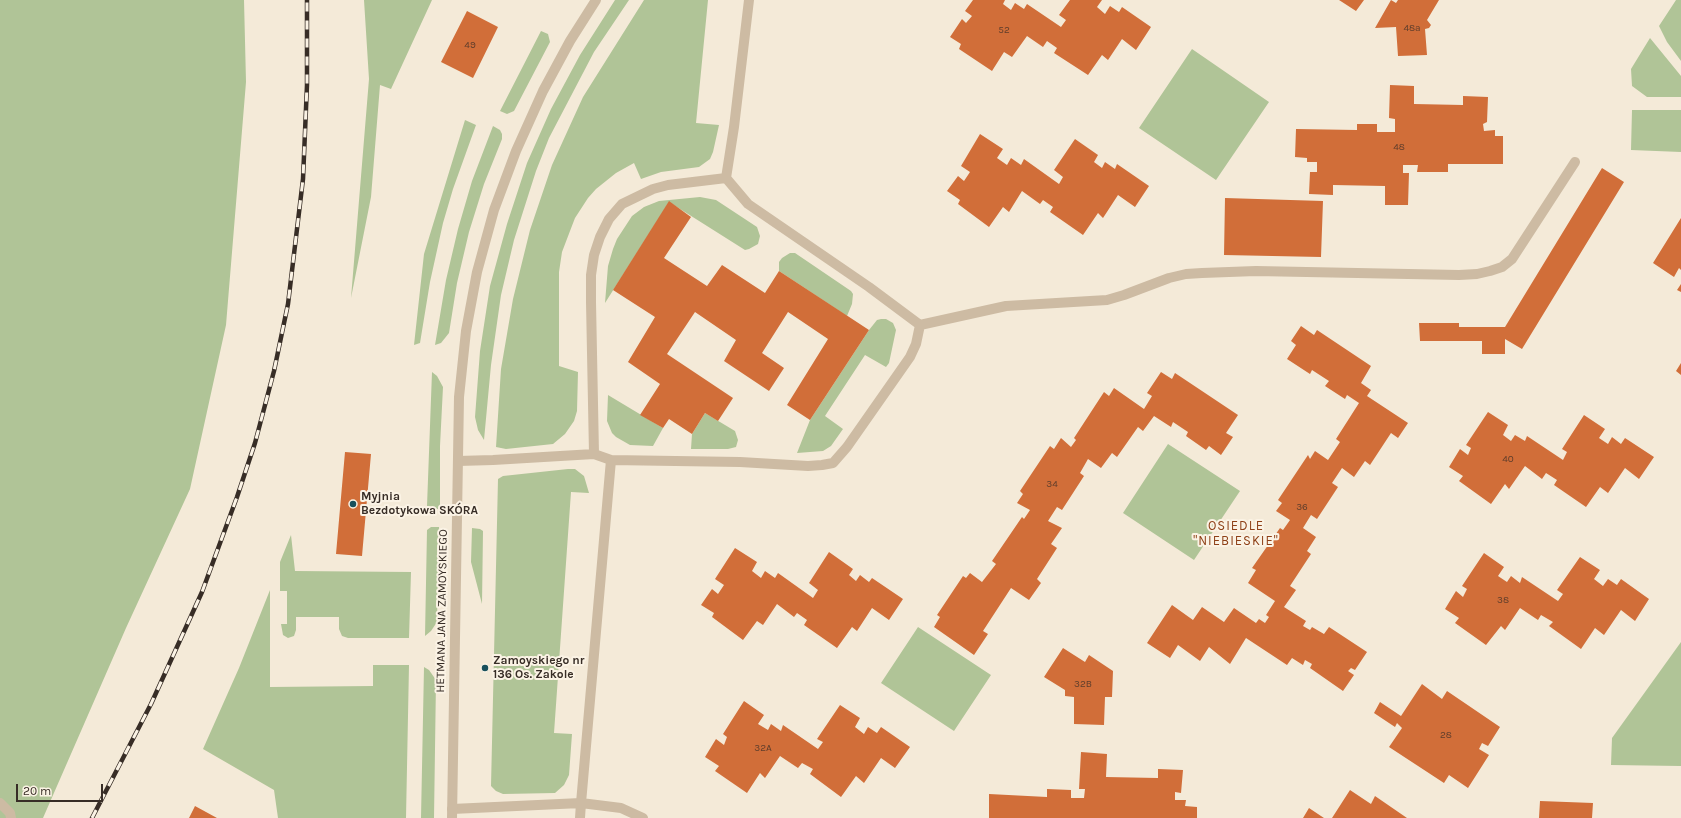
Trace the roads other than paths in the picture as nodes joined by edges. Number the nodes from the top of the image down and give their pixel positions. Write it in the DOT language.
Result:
graph roads {
  1 [pos="596,0"];
  2 [pos="749,0"];
  3 [pos="1575,162"];
  4 [pos="726,178"];
  5 [pos="920,325"];
  6 [pos="594,454"];
  7 [pos="611,460"];
  8 [pos="458,461"];
  9 [pos="0,803"];
  10 [pos="581,804"];
  11 [pos="452,813"];
  12 [pos="11,818"];
  13 [pos="580,818"];
  14 [pos="643,818"];
  1 -- 8 [label="street, HETMANA JANA ZAMOYSKIEGO"];
  2 -- 4 [label="street"];
  3 -- 5 [label="street"];
  4 -- 5 [label="street"];
  4 -- 6 [label="street"];
  5 -- 7 [label="street"];
  6 -- 7 [label="street"];
  6 -- 8 [label="street"];
  7 -- 10 [label="street"];
  8 -- 11 [label="street, HETMANA JANA ZAMOYSKIEGO"];
  9 -- 12 [label="street"];
  10 -- 11 [label="street"];
  10 -- 13 [label="street"];
  10 -- 14 [label="street"];
}
